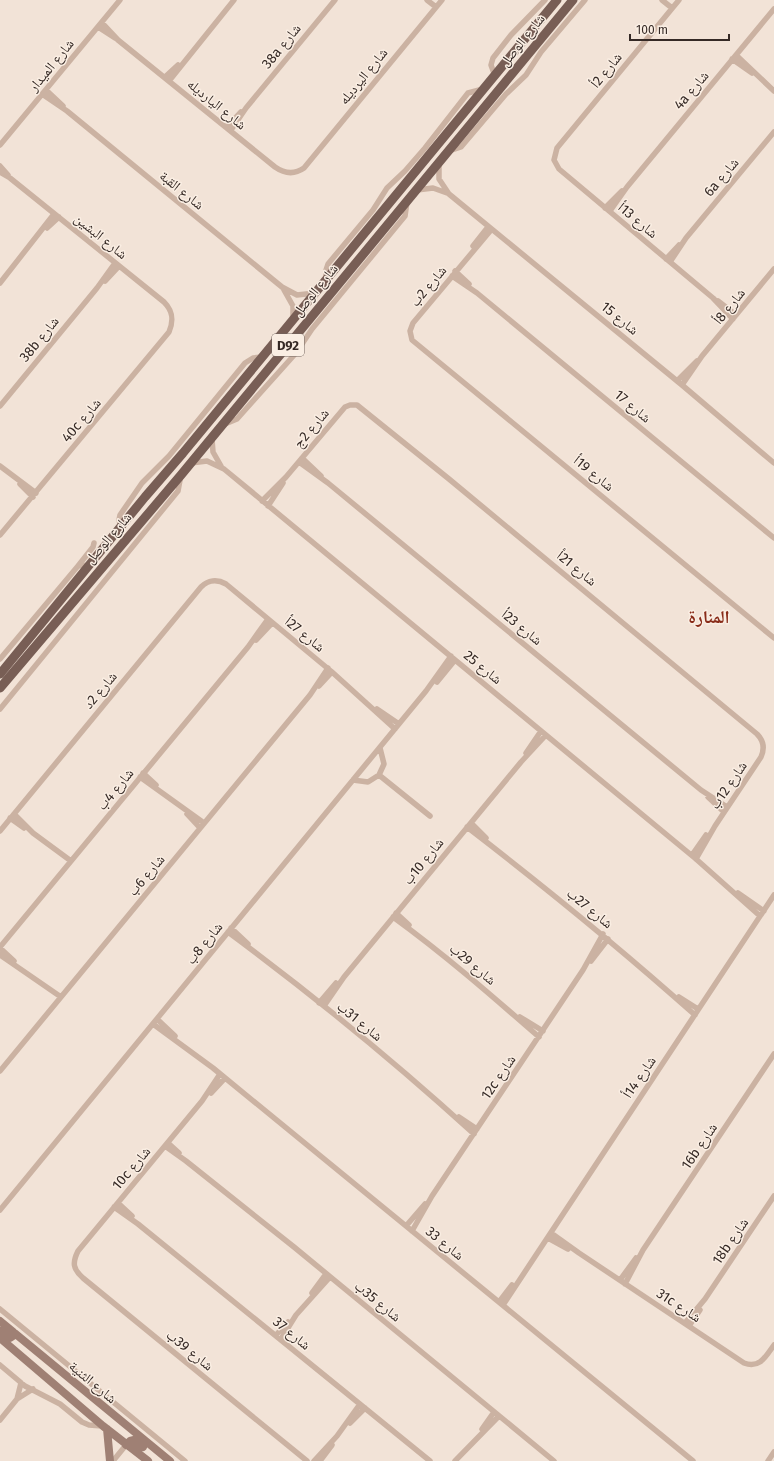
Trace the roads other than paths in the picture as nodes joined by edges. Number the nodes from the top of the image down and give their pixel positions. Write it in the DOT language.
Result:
graph roads {
  1 [pos="120,0"];
  2 [pos="234,0"];
  3 [pos="335,0"];
  4 [pos="427,0"];
  5 [pos="545,0"];
  6 [pos="557,0"];
  7 [pos="573,0"];
  8 [pos="585,0"];
  9 [pos="662,0"];
  10 [pos="679,0"];
  11 [pos="438,2"];
  12 [pos="672,8"];
  13 [pos="774,9"];
  14 [pos="100,25"];
  15 [pos="734,57"];
  16 [pos="495,76"];
  17 [pos="167,79"];
  18 [pos="773,90"];
  19 [pos="44,92"];
  20 [pos="229,128"];
  21 [pos="774,132"];
  22 [pos="0,145"];
  23 [pos="447,152"];
  24 [pos="554,156"];
  25 [pos="439,162"];
  26 [pos="0,166"];
  27 [pos="304,168"];
  28 [pos="0,172"];
  29 [pos="10,178"];
  30 [pos="416,190"];
  31 [pos="449,194"];
  32 [pos="608,209"];
  33 [pos="57,215"];
  34 [pos="490,228"];
  35 [pos="668,260"];
  36 [pos="117,264"];
  37 [pos="774,269"];
  38 [pos="454,274"];
  39 [pos="0,283"];
  40 [pos="282,287"];
  41 [pos="315,293"];
  42 [pos="173,317"];
  43 [pos="735,317"];
  44 [pos="292,321"];
  45 [pos="413,323"];
  46 [pos="680,383"];
  47 [pos="0,406"];
  48 [pos="360,407"];
  49 [pos="212,437"];
  50 [pos="300,460"];
  51 [pos="191,463"];
  52 [pos="774,463"];
  53 [pos="0,466"];
  54 [pos="224,469"];
  55 [pos="181,475"];
  56 [pos="286,477"];
  57 [pos="34,495"];
  58 [pos="262,501"];
  59 [pos="268,506"];
  60 [pos="0,535"];
  61 [pos="774,538"];
  62 [pos="94,543"];
  63 [pos="91,565"];
  64 [pos="78,566"];
  65 [pos="226,584"];
  66 [pos="270,621"];
  67 [pos="774,638"];
  68 [pos="453,658"];
  69 [pos="0,659"];
  70 [pos="330,670"];
  71 [pos="0,674"];
  72 [pos="0,688"];
  73 [pos="0,709"];
  74 [pos="397,727"];
  75 [pos="544,733"];
  76 [pos="380,748"];
  77 [pos="761,757"];
  78 [pos="142,775"];
  79 [pos="379,775"];
  80 [pos="353,780"];
  81 [pos="726,810"];
  82 [pos="12,816"];
  83 [pos="430,816"];
  84 [pos="202,825"];
  85 [pos="469,825"];
  86 [pos="0,830"];
  87 [pos="694,857"];
  88 [pos="70,863"];
  89 [pos="774,895"];
  90 [pos="762,913"];
  91 [pos="395,915"];
  92 [pos="230,930"];
  93 [pos="603,934"];
  94 [pos="608,939"];
  95 [pos="0,948"];
  96 [pos="0,955"];
  97 [pos="21,969"];
  98 [pos="583,970"];
  99 [pos="59,999"];
  100 [pos="321,1004"];
  101 [pos="696,1012"];
  102 [pos="513,1013"];
  103 [pos="155,1021"];
  104 [pos="542,1031"];
  105 [pos="539,1037"];
  106 [pos="774,1054"];
  107 [pos="0,1071"];
  108 [pos="222,1076"];
  109 [pos="476,1132"];
  110 [pos="166,1144"];
  111 [pos="432,1196"];
  112 [pos="774,1196"];
  113 [pos="2,1203"];
  114 [pos="116,1205"];
  115 [pos="0,1210"];
  116 [pos="406,1226"];
  117 [pos="412,1231"];
  118 [pos="549,1235"];
  119 [pos="643,1250"];
  120 [pos="78,1251"];
  121 [pos="328,1276"];
  122 [pos="620,1280"];
  123 [pos="625,1284"];
  124 [pos="501,1304"];
  125 [pos="0,1309"];
  126 [pos="0,1321"];
  127 [pos="687,1325"];
  128 [pos="0,1331"];
  129 [pos="13,1332"];
  130 [pos="279,1337"];
  131 [pos="0,1338"];
  132 [pos="774,1345"];
  133 [pos="0,1365"];
  134 [pos="21,1383"];
  135 [pos="33,1389"];
  136 [pos="17,1399"];
  137 [pos="363,1406"];
  138 [pos="497,1414"];
  139 [pos="0,1420"];
  140 [pos="105,1427"];
  141 [pos="337,1436"];
  142 [pos="126,1445"];
  143 [pos="467,1449"];
  144 [pos="774,1452"];
  145 [pos="110,1461"];
  146 [pos="114,1461"];
  147 [pos="148,1461"];
  148 [pos="161,1461"];
  149 [pos="170,1461"];
  150 [pos="185,1461"];
  151 [pos="307,1461"];
  152 [pos="314,1461"];
  153 [pos="320,1461"];
  154 [pos="430,1461"];
  155 [pos="455,1461"];
  156 [pos="460,1461"];
  157 [pos="554,1461"];
  158 [pos="693,1461"];
  159 [pos="768,1461"];
  1 -- 14 [label="street, شارع الميدار"];
  2 -- 17 [label="street"];
  3 -- 20 [label="street, 38a شارع"];
  4 -- 11 [label="street"];
  5 -- 16 [label="street"];
  6 -- 16 [label="main road, شارع الوصل / D92"];
  7 -- 23 [label="main road, شارع الوصل / D92"];
  8 -- 23 [label="street"];
  9 -- 12 [label="street"];
  10 -- 12 [label="street, شارع 2أ"];
  11 -- 27 [label="street, شارع اليرديله"];
  12 -- 24 [label="street, شارع 2أ"];
  13 -- 15 [label="street, 4a شارع"];
  14 -- 17 [label="street, شارع اليارديله"];
  14 -- 19 [label="street, شارع الميدار"];
  15 -- 18 [label="street"];
  15 -- 32 [label="street, 4a شارع"];
  16 -- 41 [label="main road, شارع الوصل / D92"];
  17 -- 20 [label="street, شارع اليارديله"];
  19 -- 22 [label="street, شارع الميدار"];
  19 -- 40 [label="street, شارع القبة"];
  20 -- 27 [label="street, شارع اليارديله"];
  21 -- 35 [label="street, 6a شارع"];
  23 -- 25 [label="main road, شارع الوصل / D92"];
  24 -- 32 [label="street, شارع 13أ"];
  25 -- 30 [label="main road, شارع الوصل / D92"];
  25 -- 31 [label="street, شارع 15"];
  26 -- 29 [label="street, شارع البشين"];
  28 -- 29 [label="street, شارع البشين"];
  29 -- 33 [label="street, شارع البشين"];
  30 -- 31 [label="street, شارع 15"];
  30 -- 49 [label="main road, شارع الوصل / D92"];
  31 -- 34 [label="street, شارع 15"];
  32 -- 35 [label="street, شارع 13أ"];
  33 -- 36 [label="street, شارع البشين"];
  33 -- 39 [label="street"];
  34 -- 38 [label="street, شارع 2ب"];
  34 -- 46 [label="street, شارع 15"];
  35 -- 43 [label="street, شارع 13أ"];
  36 -- 42 [label="street, شارع البشين"];
  36 -- 47 [label="street, 38b شارع"];
  37 -- 43 [label="street, شارع 8أ"];
  38 -- 45 [label="street, شارع 2ب"];
  38 -- 61 [label="street, شارع 17"];
  40 -- 41 [label="street, شارع القبة"];
  40 -- 44 [label="street, شارع القبة"];
  41 -- 44 [label="main road, شارع الوصل / D92"];
  42 -- 57 [label="street, 40c شارع"];
  43 -- 46 [label="street, شارع 8أ"];
  44 -- 63 [label="main road, شارع الوصل / D92"];
  45 -- 67 [label="street, شارع 19أ"];
  46 -- 52 [label="street, شارع 15"];
  48 -- 50 [label="street, شارع 2ج"];
  48 -- 77 [label="street, شارع 21أ"];
  49 -- 51 [label="main road, شارع الوصل / D92"];
  49 -- 54 [label="street, شارع 25"];
  50 -- 56 [label="street, شارع 2ج"];
  50 -- 81 [label="street, شارع 23أ"];
  51 -- 54 [label="street, شارع 25"];
  51 -- 55 [label="main road, شارع الوصل / D92"];
  53 -- 57 [label="street"];
  54 -- 58 [label="street, شارع 25"];
  55 -- 72 [label="main road, شارع الوصل / D92"];
  55 -- 73 [label="street"];
  56 -- 58 [label="street, شارع 2ج"];
  56 -- 59 [label="street, شارع 2ج"];
  57 -- 60 [label="street, 40c شارع"];
  58 -- 59 [label="street, شارع 25"];
  59 -- 68 [label="street, شارع 25"];
  62 -- 64 [label="street"];
  63 -- 64 [label="street"];
  63 -- 71 [label="main road, شارع الوصل / D92"];
  64 -- 69 [label="street"];
  65 -- 66 [label="street, شارع 27أ"];
  65 -- 82 [label="street, شارع 2د"];
  66 -- 70 [label="street, شارع 27أ"];
  66 -- 78 [label="street, شارع 4ب"];
  68 -- 74 [label="street, شارع 8ب"];
  68 -- 75 [label="street, شارع 25"];
  70 -- 74 [label="street, شارع 27أ"];
  70 -- 84 [label="street, شارع 6ب"];
  74 -- 76 [label="street, شارع 8ب"];
  75 -- 85 [label="street, شارع 10ب"];
  75 -- 87 [label="street, شارع 25"];
  76 -- 79 [label="street"];
  76 -- 80 [label="street, شارع 8ب"];
  77 -- 81 [label="street, شارع 12ب"];
  78 -- 84 [label="street"];
  78 -- 88 [label="street, شارع 4ب"];
  79 -- 80 [label="street"];
  79 -- 83 [label="street"];
  80 -- 92 [label="street, شارع 8ب"];
  81 -- 87 [label="street, شارع 12ب"];
  82 -- 86 [label="street, شارع 2د"];
  82 -- 88 [label="street"];
  84 -- 99 [label="street, شارع 6ب"];
  85 -- 91 [label="street, شارع 10ب"];
  85 -- 93 [label="street, شارع 27ب"];
  87 -- 90 [label="street, شارع 25"];
  88 -- 95 [label="street, شارع 4ب"];
  89 -- 90 [label="street, شارع 14أ"];
  90 -- 101 [label="street, شارع 14أ"];
  91 -- 100 [label="street, شارع 10ب"];
  91 -- 102 [label="street, شارع 29ب"];
  92 -- 100 [label="street, شارع 31ب"];
  92 -- 103 [label="street, شارع 8ب"];
  93 -- 94 [label="street, شارع 27ب"];
  93 -- 98 [label="street, 12c شارع"];
  94 -- 98 [label="street, 12c شارع"];
  94 -- 101 [label="street, شارع 27ب"];
  95 -- 97 [label="street"];
  96 -- 97 [label="street"];
  97 -- 99 [label="street"];
  98 -- 104 [label="street, 12c شارع"];
  99 -- 107 [label="street, شارع 6ب"];
  100 -- 109 [label="street, شارع 31ب"];
  101 -- 118 [label="street, شارع 14أ"];
  102 -- 104 [label="street, شارع 29ب"];
  102 -- 105 [label="street, شارع 29ب"];
  103 -- 108 [label="street, شارع 33"];
  103 -- 113 [label="street, شارع 8ب"];
  104 -- 105 [label="street, 12c شارع"];
  105 -- 109 [label="street, 12c شارع"];
  106 -- 119 [label="street, 16b شارع"];
  108 -- 110 [label="street, 10c شارع"];
  108 -- 116 [label="street, شارع 33"];
  109 -- 111 [label="street, 12c شارع"];
  110 -- 114 [label="street, 10c شارع"];
  110 -- 121 [label="street, شارع 35ب"];
  111 -- 116 [label="street, 12c شارع"];
  111 -- 117 [label="street, 12c شارع"];
  112 -- 127 [label="street, 18b شارع"];
  113 -- 115 [label="street, شارع 8ب"];
  114 -- 120 [label="street, 10c شارع"];
  114 -- 130 [label="street, شارع 37"];
  116 -- 117 [label="street, شارع 33"];
  117 -- 124 [label="street, شارع 33"];
  118 -- 122 [label="street, 31c شارع"];
  118 -- 124 [label="street, شارع 14أ"];
  119 -- 122 [label="street, 16b شارع"];
  119 -- 123 [label="street, 16b شارع"];
  120 -- 151 [label="street, شارع 39ب"];
  121 -- 130 [label="street"];
  121 -- 138 [label="street, شارع 35ب"];
  122 -- 123 [label="street, 31c شارع"];
  123 -- 127 [label="street, 31c شارع"];
  124 -- 158 [label="street, شارع 33"];
  125 -- 150 [label="street"];
  126 -- 129 [label="main road, شارع الثنية"];
  127 -- 132 [label="street, 31c شارع"];
  128 -- 129 [label="main road"];
  129 -- 149 [label="main road, شارع الثنية"];
  130 -- 137 [label="street, شارع 37"];
  131 -- 140 [label="main road, شارع الثنية"];
  133 -- 134 [label="street"];
  134 -- 135 [label="street"];
  134 -- 136 [label="street"];
  135 -- 136 [label="street"];
  135 -- 140 [label="street"];
  136 -- 139 [label="street"];
  137 -- 141 [label="street"];
  137 -- 154 [label="street, شارع 37"];
  138 -- 143 [label="street"];
  138 -- 157 [label="street, شارع 35ب"];
  140 -- 142 [label="main road, شارع الثنية"];
  140 -- 145 [label="main road"];
  141 -- 152 [label="street"];
  141 -- 153 [label="street"];
  142 -- 146 [label="street"];
  142 -- 147 [label="main road, شارع الثنية"];
  142 -- 148 [label="main road"];
  143 -- 155 [label="street"];
  143 -- 156 [label="street"];
  144 -- 159 [label="street"];
}
